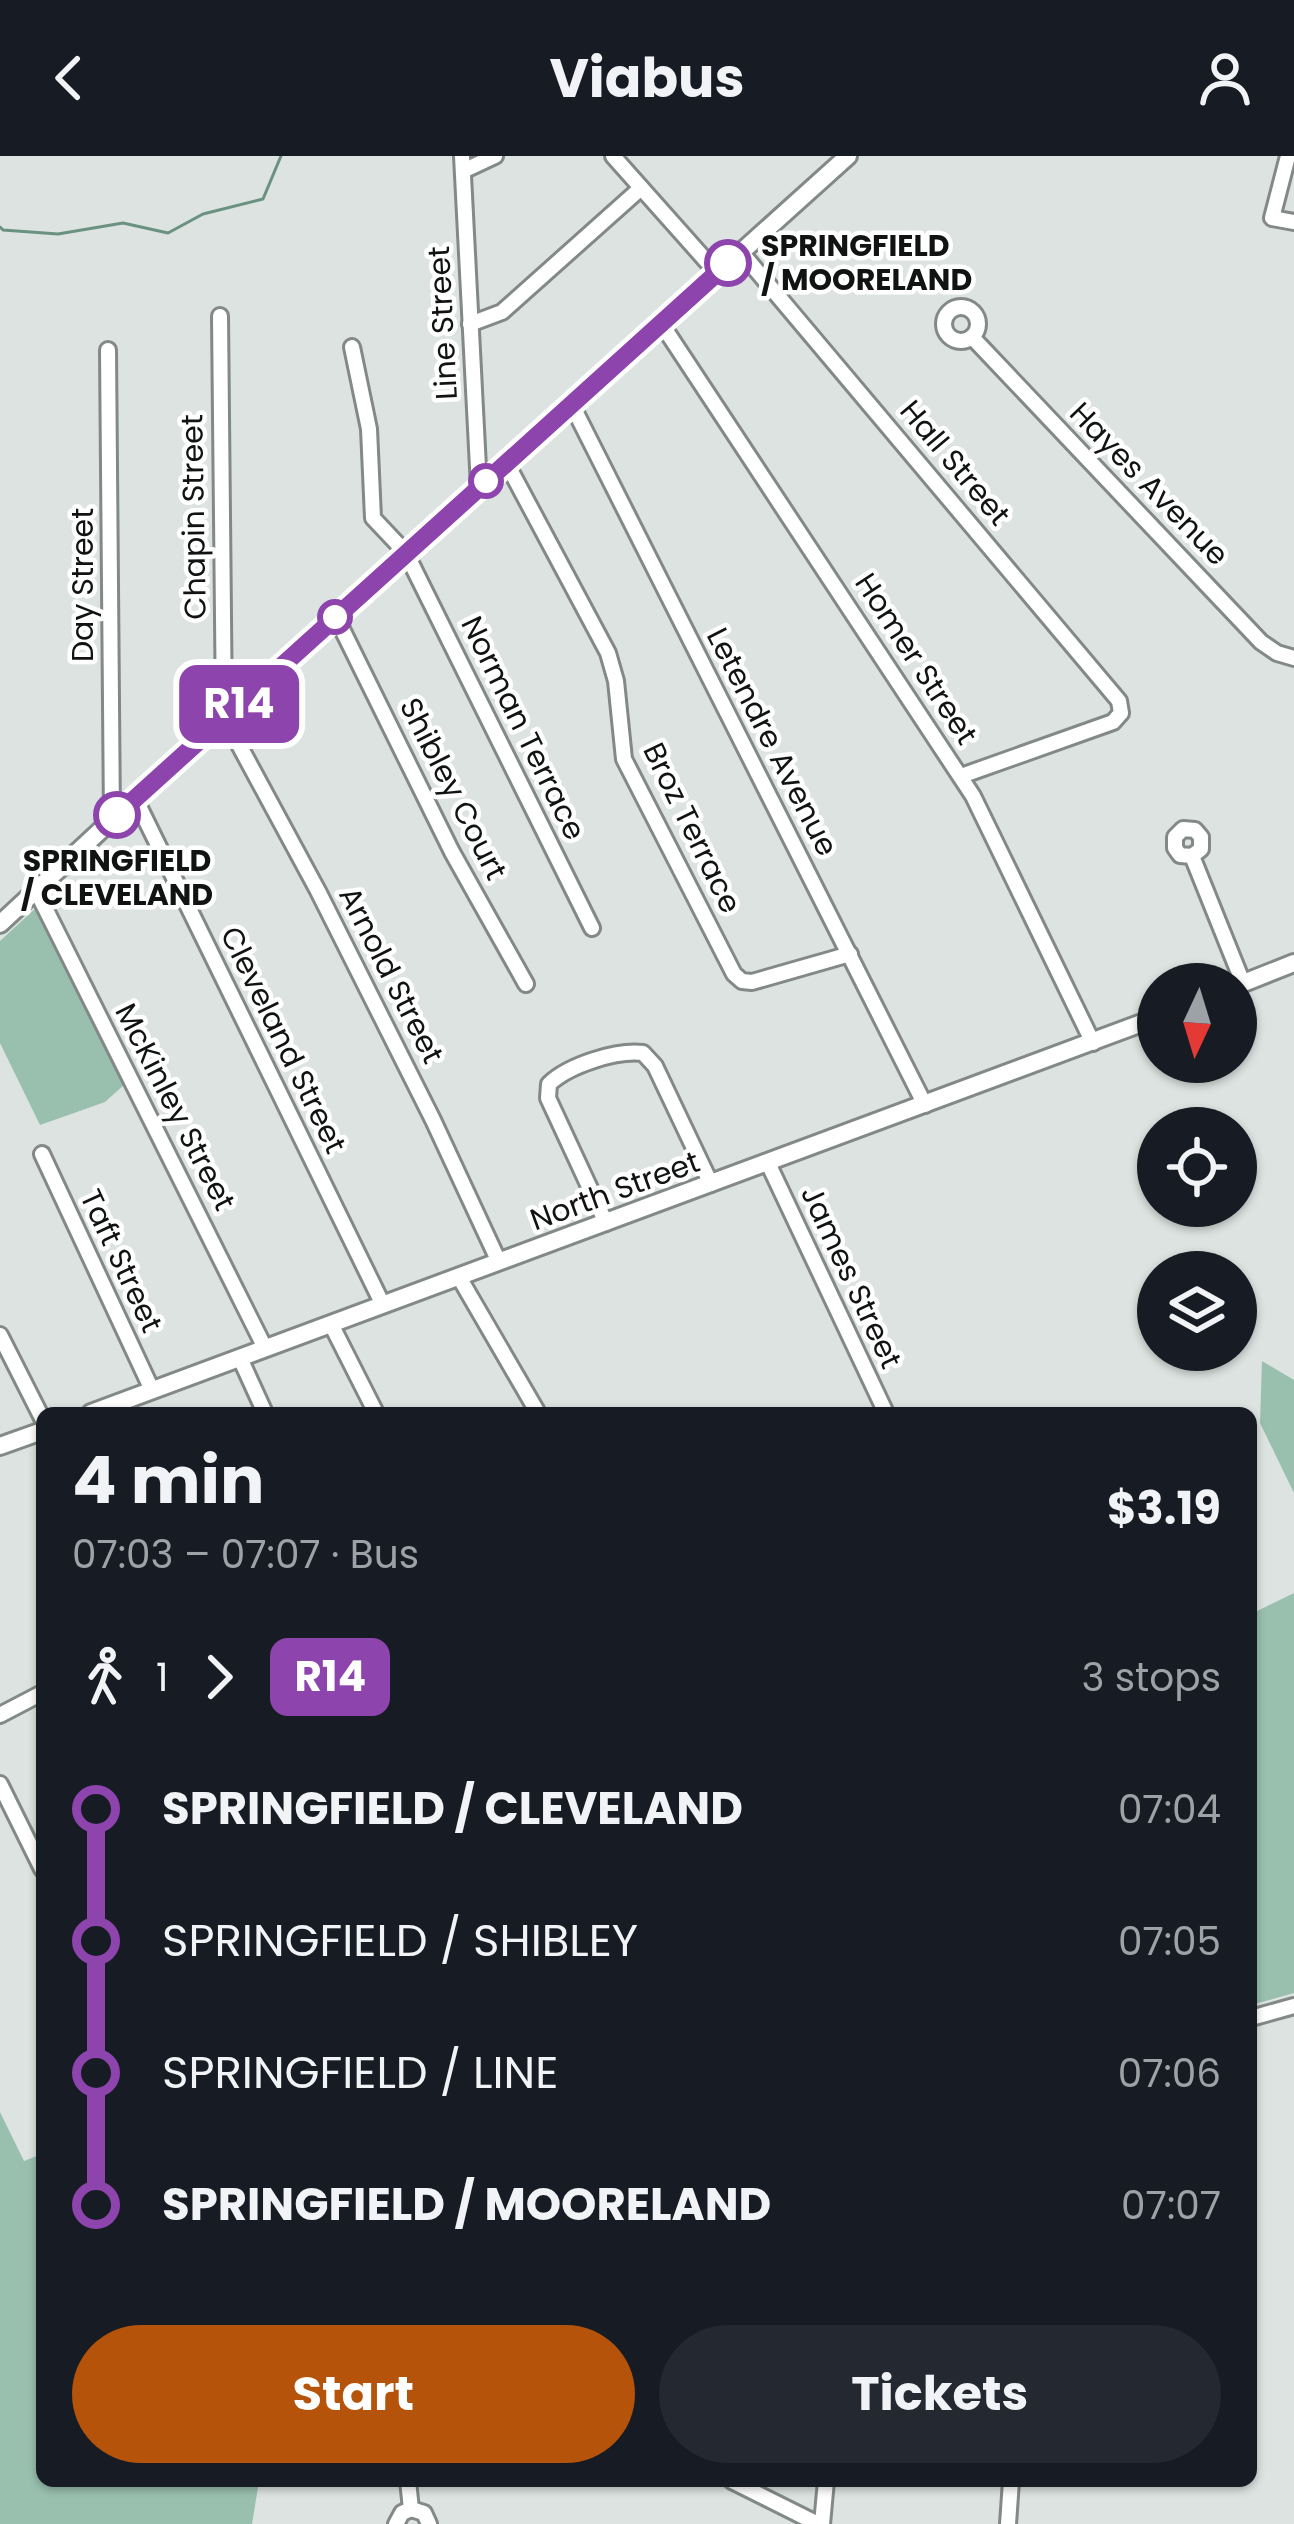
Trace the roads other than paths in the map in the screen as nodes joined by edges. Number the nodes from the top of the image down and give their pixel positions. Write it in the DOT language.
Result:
graph roads {
  1 [pos="495,156"];
  2 [pos="613,156"];
  3 [pos="848,156"];
  4 [pos="1288,156"];
  5 [pos="462,164"];
  6 [pos="641,188"];
  7 [pos="1294,222"];
  8 [pos="741,252"];
  9 [pos="717,273"];
  10 [pos="220,316"];
  11 [pos="661,323"];
  12 [pos="470,324"];
  13 [pos="972,337"];
  14 [pos="352,347"];
  15 [pos="108,350"];
  16 [pos="571,403"];
  17 [pos="506,462"];
  18 [pos="478,487"];
  19 [pos="406,553"];
  20 [pos="336,617"];
  21 [pos="1294,658"];
  22 [pos="224,717"];
  23 [pos="961,776"];
  24 [pos="135,799"];
  25 [pos="112,820"];
  26 [pos="1192,856"];
  27 [pos="36,890"];
  28 [pos="0,924"];
  29 [pos="592,928"];
  30 [pos="850,954"];
  31 [pos="1232,963"];
  32 [pos="1294,963"];
  33 [pos="1257,978"];
  34 [pos="526,984"];
  35 [pos="1137,1025"];
  36 [pos="1093,1043"];
  37 [pos="925,1105"];
  38 [pos="42,1154"];
  39 [pos="768,1163"];
  40 [pos="711,1184"];
  41 [pos="606,1223"];
  42 [pos="499,1262"];
  43 [pos="459,1277"];
  44 [pos="383,1305"];
  45 [pos="331,1324"];
  46 [pos="0,1335"];
  47 [pos="266,1348"];
  48 [pos="240,1358"];
  49 [pos="152,1390"];
  50 [pos="36,1407"];
  51 [pos="107,1407"];
  52 [pos="262,1407"];
  53 [pos="373,1407"];
  54 [pos="535,1407"];
  55 [pos="883,1407"];
  56 [pos="36,1433"];
  57 [pos="0,1447"];
  58 [pos="36,1696"];
  59 [pos="0,1715"];
  60 [pos="0,1784"];
  61 [pos="36,1845"];
  62 [pos="1294,2006"];
  63 [pos="1257,2016"];
  64 [pos="409,2487"];
  65 [pos="744,2487"];
  66 [pos="825,2487"];
  67 [pos="1011,2487"];
  68 [pos="411,2509"];
  69 [pos="396,2524"];
  70 [pos="429,2524"];
  71 [pos="820,2524"];
  72 [pos="1008,2524"];
  1 -- 5 [label="street"];
  2 -- 6 [label="street"];
  3 -- 8 [label="main road"];
  4 -- 7 [label="street"];
  5 -- 12 [label="street, Line Street"];
  6 -- 9 [label="street"];
  6 -- 12 [label="street"];
  8 -- 9 [label="main road"];
  8 -- 23 [label="street, Hall Street"];
  9 -- 11 [label="main road"];
  10 -- 22 [label="street, Chapin Street"];
  11 -- 16 [label="main road"];
  11 -- 23 [label="street, Homer Street"];
  12 -- 18 [label="street, Line Street"];
  13 -- 21 [label="street, Hayes Avenue"];
  14 -- 19 [label="street, Norman Terrace"];
  15 -- 25 [label="street, Day Street"];
  16 -- 17 [label="main road"];
  16 -- 30 [label="street, Letendre Avenue"];
  17 -- 18 [label="main road"];
  17 -- 30 [label="street, Broz Terrace"];
  18 -- 19 [label="main road"];
  19 -- 20 [label="main road"];
  19 -- 29 [label="street, Norman Terrace"];
  20 -- 22 [label="main road"];
  20 -- 34 [label="street, Shibley Court"];
  22 -- 24 [label="main road"];
  22 -- 42 [label="street, Arnold Street"];
  23 -- 36 [label="street, Homer Street"];
  24 -- 25 [label="main road"];
  24 -- 44 [label="street, Cleveland Street"];
  25 -- 27 [label="main road"];
  26 -- 31 [label="street"];
  27 -- 28 [label="main road"];
  27 -- 47 [label="street, McKinley Street"];
  30 -- 37 [label="street, Letendre Avenue"];
  32 -- 33 [label="main road"];
  35 -- 36 [label="main road, North Street"];
  36 -- 37 [label="main road, North Street"];
  37 -- 39 [label="main road, North Street"];
  38 -- 49 [label="street, Taft Street"];
  39 -- 40 [label="main road, North Street"];
  39 -- 55 [label="street, James Street"];
  40 -- 41 [label="main road, North Street"];
  40 -- 41 [label="street"];
  41 -- 42 [label="main road, North Street"];
  42 -- 43 [label="main road, North Street"];
  43 -- 44 [label="main road, North Street"];
  43 -- 54 [label="street"];
  44 -- 45 [label="main road, North Street"];
  45 -- 47 [label="main road, North Street"];
  45 -- 53 [label="street"];
  46 -- 50 [label="street"];
  47 -- 48 [label="main road, North Street"];
  48 -- 49 [label="main road, North Street"];
  48 -- 52 [label="street"];
  49 -- 51 [label="main road, North Street"];
  56 -- 57 [label="main road"];
  58 -- 59 [label="street"];
  60 -- 61 [label="street"];
  62 -- 63 [label="street"];
  64 -- 68 [label="street"];
  65 -- 71 [label="street"];
  66 -- 71 [label="street"];
  67 -- 72 [label="street"];
  68 -- 69 [label="street"];
  68 -- 70 [label="street"];
}
